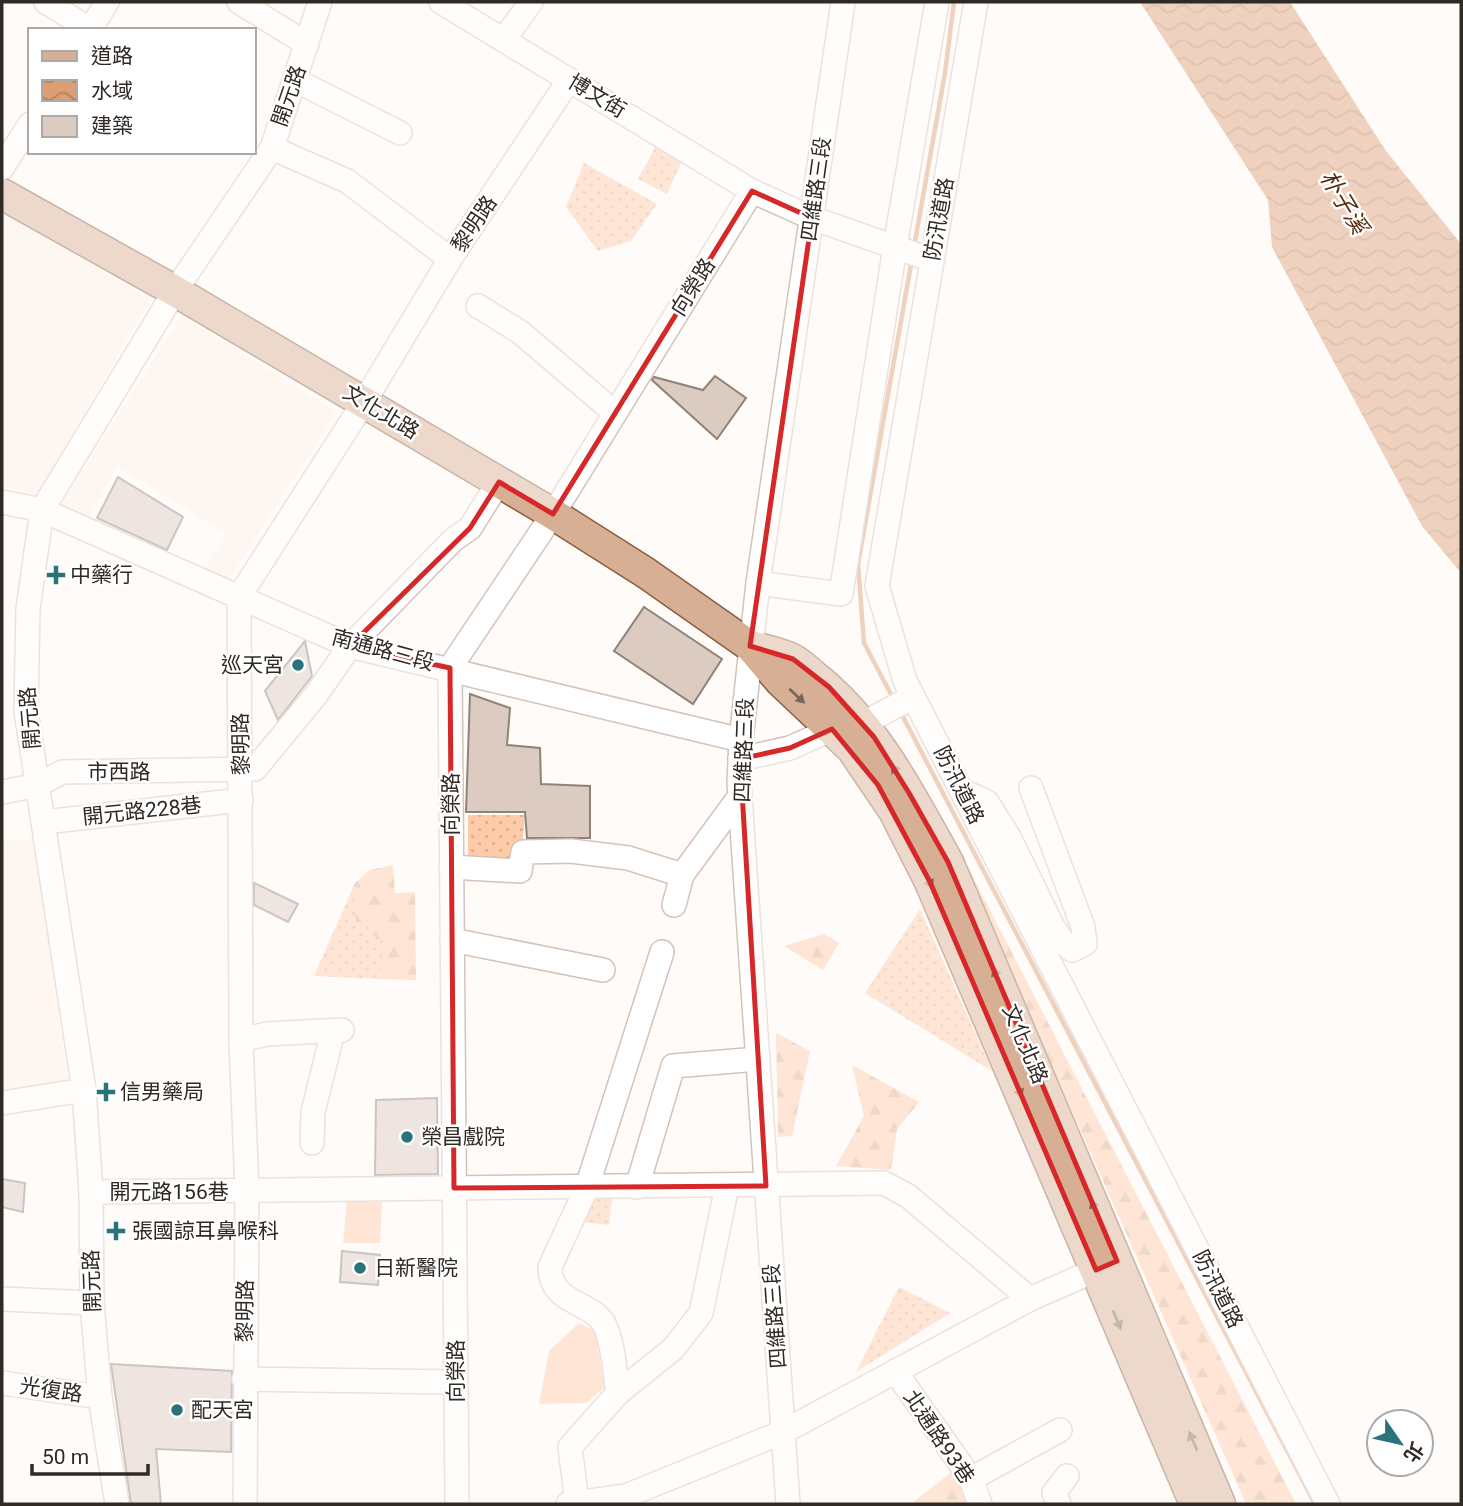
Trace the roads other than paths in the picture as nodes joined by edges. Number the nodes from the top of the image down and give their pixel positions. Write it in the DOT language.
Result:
graph roads {
  1 [pos="46,2"];
  2 [pos="107,2"];
  3 [pos="239,2"];
  4 [pos="320,2"];
  5 [pos="441,2"];
  6 [pos="531,2"];
  7 [pos="843,2"];
  8 [pos="937,2"];
  9 [pos="976,2"];
  10 [pos="87,28"];
  11 [pos="91,28"];
  12 [pos="505,38"];
  13 [pos="307,44"];
  14 [pos="295,80"];
  15 [pos="569,80"];
  16 [pos="28,127"];
  17 [pos="400,133"];
  18 [pos="272,148"];
  19 [pos="2,169"];
  20 [pos="752,191"];
  21 [pos="2,194"];
  22 [pos="812,218"];
  23 [pos="895,247"];
  24 [pos="450,259"];
  25 [pos="932,260"];
  26 [pos="175,291"];
  27 [pos="478,306"];
  28 [pos="363,402"];
  29 [pos="615,413"];
  30 [pos="499,482"];
  31 [pos="2,502"];
  32 [pos="42,510"];
  33 [pos="553,514"];
  34 [pos="758,583"];
  35 [pos="239,597"];
  36 [pos="350,646"];
  37 [pos="750,646"];
  38 [pos="450,668"];
  39 [pos="913,696"];
  40 [pos="862,724"];
  41 [pos="832,729"];
  42 [pos="741,750"];
  43 [pos="241,771"];
  44 [pos="38,785"];
  45 [pos="1031,788"];
  46 [pos="961,790"];
  47 [pos="2,792"];
  48 [pos="740,796"];
  49 [pos="241,800"];
  50 [pos="44,822"];
  51 [pos="451,867"];
  52 [pos="682,875"];
  53 [pos="674,905"];
  54 [pos="452,940"];
  55 [pos="662,952"];
  56 [pos="603,970"];
  57 [pos="241,1040"];
  58 [pos="758,1059"];
  59 [pos="84,1090"];
  60 [pos="2,1103"];
  61 [pos="312,1143"];
  62 [pos="766,1185"];
  63 [pos="727,1186"];
  64 [pos="587,1187"];
  65 [pos="637,1187"];
  66 [pos="454,1188"];
  67 [pos="91,1192"];
  68 [pos="247,1192"];
  69 [pos="1106,1266"];
  70 [pos="2,1298"];
  71 [pos="1030,1299"];
  72 [pos="92,1303"];
  73 [pos="895,1371"];
  74 [pos="244,1379"];
  75 [pos="456,1382"];
  76 [pos="2,1384"];
  77 [pos="618,1393"];
  78 [pos="100,1396"];
  79 [pos="1060,1430"];
  80 [pos="783,1432"];
  81 [pos="1067,1476"];
  82 [pos="971,1479"];
  83 [pos="627,1500"];
  84 [pos="117,1504"];
  85 [pos="240,1504"];
  86 [pos="457,1504"];
  87 [pos="573,1504"];
  88 [pos="788,1504"];
  89 [pos="979,1504"];
  90 [pos="1059,1504"];
  91 [pos="1195,1504"];
  92 [pos="1220,1504"];
  93 [pos="1328,1504"];
  1 -- 10 [label="street"];
  2 -- 11 [label="street"];
  3 -- 13 [label="street"];
  4 -- 13 [label="street, 開元路"];
  5 -- 12 [label="street, 博文街"];
  6 -- 12 [label="street"];
  7 -- 22 [label="street, 四維路三段"];
  8 -- 23 [label="street"];
  9 -- 25 [label="street, 防汛道路"];
  12 -- 15 [label="street, 博文街"];
  13 -- 14 [label="street, 開元路"];
  14 -- 17 [label="street"];
  14 -- 18 [label="street, 開元路"];
  15 -- 20 [label="street, 博文街"];
  15 -- 24 [label="street, 黎明路"];
  16 -- 19 [label="street"];
  18 -- 24 [label="street"];
  18 -- 26 [label="street, 開元路"];
  20 -- 22 [label="street, 博文街"];
  20 -- 29 [label="street, 向榮路"];
  21 -- 26 [label="main road, 文化北路"];
  22 -- 23 [label="street, 博文街"];
  22 -- 34 [label="street, 四維路三段"];
  23 -- 25 [label="street, 博文街"];
  23 -- 34 [label="street"];
  24 -- 28 [label="street, 黎明路"];
  25 -- 39 [label="street, 防汛道路"];
  26 -- 28 [label="main road, 文化北路"];
  26 -- 32 [label="street, 開元路"];
  27 -- 29 [label="street"];
  28 -- 30 [label="main road, 文化北路"];
  28 -- 35 [label="street, 黎明路"];
  29 -- 33 [label="street, 向榮路"];
  30 -- 33 [label="main road, 文化北路"];
  30 -- 36 [label="street"];
  31 -- 32 [label="street, 南通路三段"];
  32 -- 35 [label="street, 南通路三段"];
  32 -- 44 [label="street, 開元路"];
  33 -- 37 [label="main road, 文化北路"];
  33 -- 38 [label="street, 向榮路"];
  34 -- 37 [label="street, 四維路三段"];
  35 -- 36 [label="street, 南通路三段"];
  35 -- 43 [label="street, 黎明路"];
  36 -- 38 [label="street, 南通路三段"];
  36 -- 43 [label="street"];
  37 -- 40 [label="main road, 文化北路"];
  37 -- 41 [label="main road, 文化北路, one-way"];
  37 -- 42 [label="street, 四維路三段"];
  38 -- 42 [label="street, 南通路三段"];
  38 -- 51 [label="street, 向榮路"];
  39 -- 40 [label="street"];
  39 -- 46 [label="street, 防汛道路"];
  69 -- 40 [label="main road, 文化北路, one-way"];
  41 -- 42 [label="street"];
  41 -- 69 [label="main road, 文化北路, one-way"];
  42 -- 48 [label="street, 四維路三段"];
  43 -- 44 [label="street, 市西路"];
  43 -- 49 [label="street, 黎明路"];
  44 -- 47 [label="street, 市西路"];
  44 -- 50 [label="street, 開元路"];
  45 -- 46 [label="street"];
  46 -- 93 [label="street, 防汛道路"];
  48 -- 52 [label="street"];
  48 -- 58 [label="street, 四維路三段"];
  49 -- 50 [label="street, 開元路228巷"];
  49 -- 57 [label="street, 黎明路"];
  50 -- 59 [label="street, 開元路"];
  51 -- 52 [label="street"];
  51 -- 54 [label="street, 向榮路"];
  52 -- 53 [label="street"];
  54 -- 56 [label="street"];
  54 -- 66 [label="street, 向榮路"];
  55 -- 64 [label="street"];
  57 -- 61 [label="street"];
  57 -- 68 [label="street, 黎明路"];
  58 -- 62 [label="street, 四維路三段"];
  58 -- 65 [label="street"];
  59 -- 60 [label="street"];
  59 -- 67 [label="street, 開元路"];
  62 -- 63 [label="street, 開元路156巷"];
  62 -- 71 [label="street, 開元路156巷"];
  62 -- 80 [label="street, 四維路三段"];
  63 -- 65 [label="street, 開元路156巷"];
  63 -- 77 [label="street"];
  64 -- 65 [label="street, 開元路156巷"];
  64 -- 66 [label="street, 開元路156巷"];
  64 -- 77 [label="street"];
  66 -- 68 [label="street, 開元路156巷"];
  66 -- 75 [label="street, 向榮路"];
  67 -- 68 [label="street, 開元路156巷"];
  67 -- 72 [label="street, 開元路"];
  68 -- 74 [label="street, 黎明路"];
  69 -- 71 [label="street"];
  69 -- 91 [label="main road, 文化北路, one-way"];
  92 -- 69 [label="main road, 文化北路, one-way"];
  70 -- 72 [label="street"];
  71 -- 73 [label="street"];
  72 -- 78 [label="street, 開元路"];
  73 -- 80 [label="street"];
  73 -- 82 [label="street, 北通路93巷"];
  74 -- 75 [label="street"];
  74 -- 85 [label="street, 黎明路"];
  75 -- 86 [label="street, 向榮路"];
  76 -- 78 [label="street, 光復路"];
  77 -- 87 [label="street"];
  78 -- 84 [label="street, 開元路"];
  79 -- 82 [label="street"];
  80 -- 83 [label="street"];
  80 -- 88 [label="street, 四維路三段"];
  81 -- 90 [label="street"];
  82 -- 89 [label="street, 北通路93巷"];
  83 -- 87 [label="street"];
}
